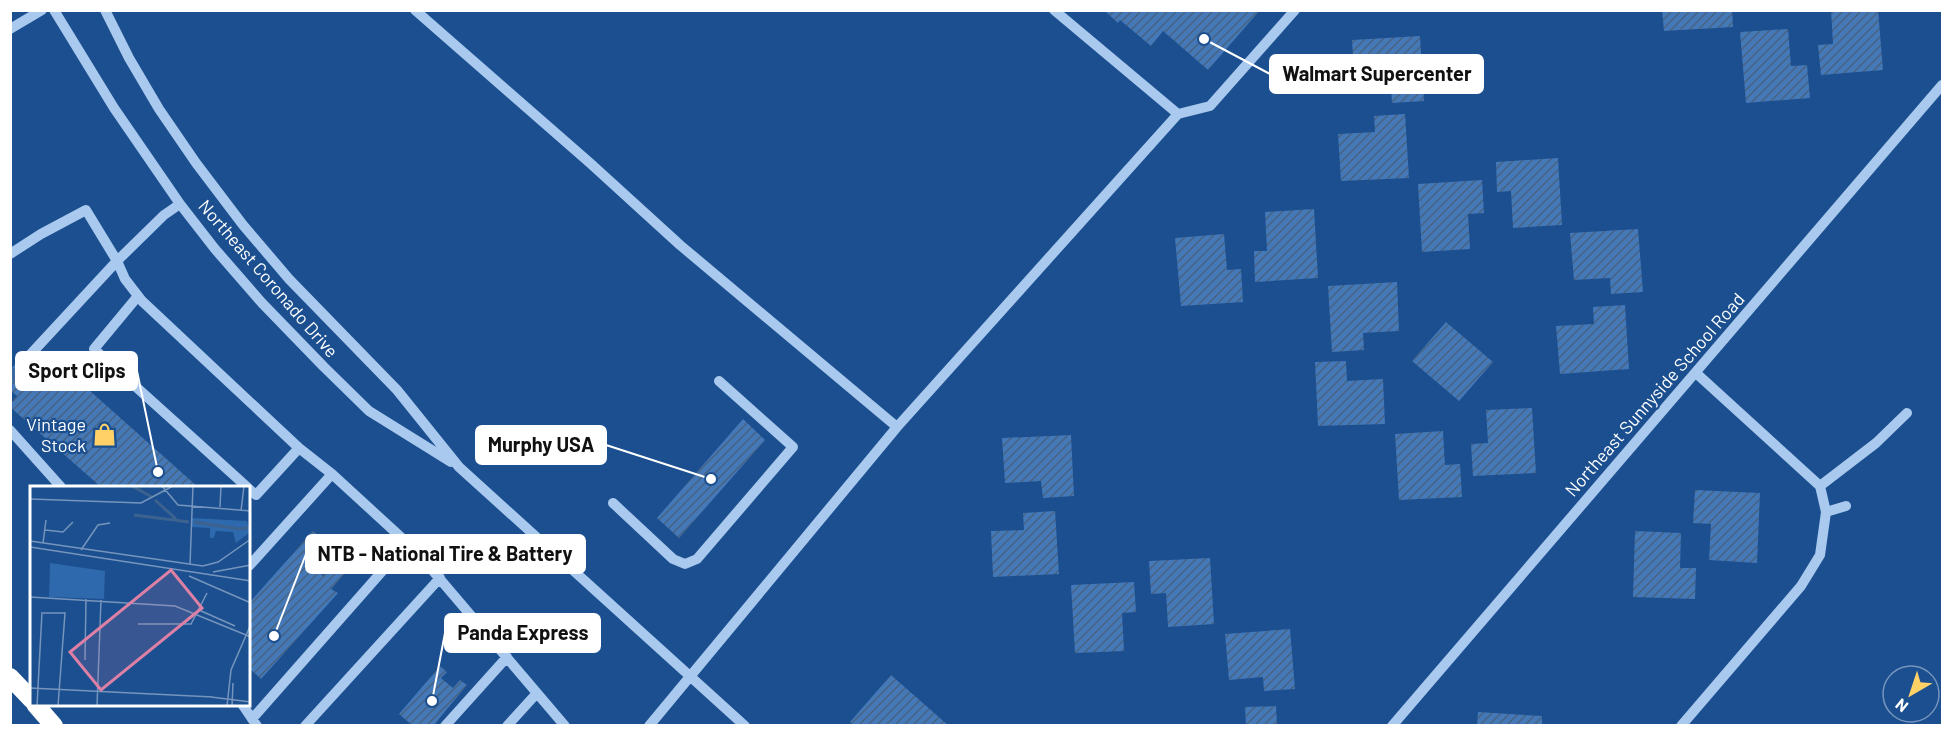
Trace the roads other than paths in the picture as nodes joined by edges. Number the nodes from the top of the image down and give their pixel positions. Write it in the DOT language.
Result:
graph roads {
  1 [pos="42,10"];
  2 [pos="54,10"];
  3 [pos="105,10"];
  4 [pos="415,10"];
  5 [pos="1053,10"];
  6 [pos="1295,10"];
  7 [pos="10,29"];
  8 [pos="1942,85"];
  9 [pos="1178,114"];
  10 [pos="180,204"];
  11 [pos="10,254"];
  12 [pos="117,261"];
  13 [pos="138,296"];
  14 [pos="28,357"];
  15 [pos="1696,373"];
  16 [pos="719,381"];
  17 [pos="1907,413"];
  18 [pos="897,427"];
  19 [pos="10,430"];
  20 [pos="298,448"];
  21 [pos="459,467"];
  22 [pos="332,474"];
  23 [pos="60,486"];
  24 [pos="242,486"];
  25 [pos="1820,486"];
  26 [pos="250,493"];
  27 [pos="613,503"];
  28 [pos="1846,506"];
  29 [pos="1826,512"];
  30 [pos="407,543"];
  31 [pos="250,565"];
  32 [pos="440,578"];
  33 [pos="507,657"];
  34 [pos="10,677"];
  35 [pos="691,677"];
  36 [pos="537,693"];
  37 [pos="30,698"];
  38 [pos="36,706"];
  39 [pos="243,706"];
  40 [pos="254,722"];
  41 [pos="305,725"];
  42 [pos="54,726"];
  43 [pos="445,726"];
  44 [pos="507,726"];
  45 [pos="564,726"];
  46 [pos="649,726"];
  47 [pos="744,726"];
  48 [pos="1392,726"];
  49 [pos="1681,726"];
  1 -- 7 [label="street"];
  2 -- 10 [label="street, Northeast Coronado Drive"];
  3 -- 21 [label="street, Northeast Coronado Drive"];
  4 -- 18 [label="street"];
  5 -- 9 [label="street"];
  6 -- 9 [label="street"];
  8 -- 15 [label="street, Northeast Sunnyside School Road"];
  9 -- 18 [label="street"];
  10 -- 12 [label="street"];
  10 -- 21 [label="street, Northeast Coronado Drive"];
  11 -- 12 [label="street"];
  12 -- 13 [label="street"];
  12 -- 14 [label="street"];
  13 -- 20 [label="street"];
  13 -- 24 [label="street"];
  15 -- 25 [label="street"];
  15 -- 48 [label="street, Northeast Sunnyside School Road"];
  16 -- 27 [label="street"];
  17 -- 25 [label="street"];
  18 -- 35 [label="street"];
  19 -- 23 [label="street"];
  20 -- 22 [label="street"];
  20 -- 26 [label="street"];
  21 -- 35 [label="street, Northeast Coronado Drive"];
  22 -- 30 [label="street"];
  22 -- 31 [label="street"];
  25 -- 29 [label="street"];
  28 -- 29 [label="street"];
  29 -- 49 [label="street"];
  30 -- 32 [label="street"];
  30 -- 40 [label="street"];
  32 -- 33 [label="street"];
  32 -- 41 [label="street"];
  33 -- 36 [label="street"];
  33 -- 43 [label="street"];
  34 -- 37 [label="highway"];
  35 -- 46 [label="street"];
  35 -- 47 [label="street, Northeast Coronado Drive"];
  36 -- 44 [label="street"];
  36 -- 45 [label="street"];
  38 -- 42 [label="highway"];
  39 -- 40 [label="street"];
}
